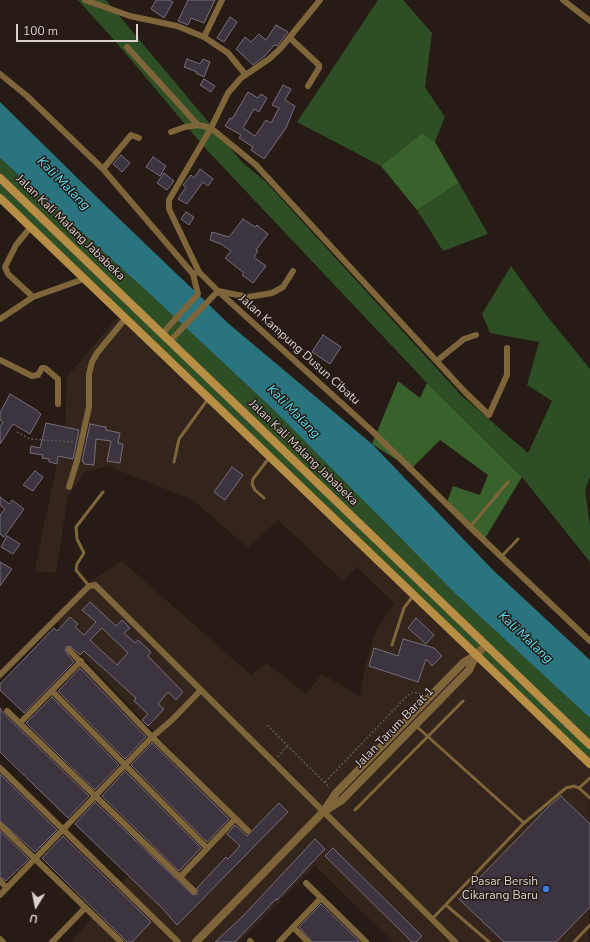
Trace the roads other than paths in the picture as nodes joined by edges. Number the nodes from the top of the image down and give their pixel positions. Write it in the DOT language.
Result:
graph roads {
  1 [pos="86,0"];
  2 [pos="222,0"];
  3 [pos="320,0"];
  4 [pos="563,0"];
  5 [pos="590,21"];
  6 [pos="204,37"];
  7 [pos="290,38"];
  8 [pos="126,47"];
  9 [pos="0,74"];
  10 [pos="245,74"];
  11 [pos="308,86"];
  12 [pos="198,125"];
  13 [pos="211,128"];
  14 [pos="171,132"];
  15 [pos="139,138"];
  16 [pos="103,169"];
  17 [pos="0,178"];
  18 [pos="0,198"];
  19 [pos="25,202"];
  20 [pos="16,213"];
  21 [pos="30,228"];
  22 [pos="293,271"];
  23 [pos="196,273"];
  24 [pos="84,279"];
  25 [pos="218,291"];
  26 [pos="33,297"];
  27 [pos="0,319"];
  28 [pos="125,319"];
  29 [pos="162,334"];
  30 [pos="476,335"];
  31 [pos="173,338"];
  32 [pos="507,348"];
  33 [pos="0,360"];
  34 [pos="438,360"];
  35 [pos="208,398"];
  36 [pos="58,404"];
  37 [pos="270,457"];
  38 [pos="174,462"];
  39 [pos="508,482"];
  40 [pos="69,487"];
  41 [pos="103,492"];
  42 [pos="264,498"];
  43 [pos="470,527"];
  44 [pos="518,539"];
  45 [pos="501,557"];
  46 [pos="89,586"];
  47 [pos="414,594"];
  48 [pos="590,641"];
  49 [pos="392,645"];
  50 [pos="486,645"];
  51 [pos="69,650"];
  52 [pos="476,655"];
  53 [pos="81,661"];
  54 [pos="0,675"];
  55 [pos="201,690"];
  56 [pos="52,691"];
  57 [pos="463,701"];
  58 [pos="7,711"];
  59 [pos="20,723"];
  60 [pos="415,725"];
  61 [pos="152,737"];
  62 [pos="428,737"];
  63 [pos="590,744"];
  64 [pos="590,764"];
  65 [pos="125,767"];
  66 [pos="0,768"];
  67 [pos="590,778"];
  68 [pos="579,788"];
  69 [pos="96,797"];
  70 [pos="590,798"];
  71 [pos="355,810"];
  72 [pos="324,811"];
  73 [pos="235,819"];
  74 [pos="524,823"];
  75 [pos="0,825"];
  76 [pos="64,830"];
  77 [pos="248,831"];
  78 [pos="207,848"];
  79 [pos="35,859"];
  80 [pos="180,877"];
  81 [pos="0,881"];
  82 [pos="306,883"];
  83 [pos="7,888"];
  84 [pos="194,891"];
  85 [pos="0,895"];
  86 [pos="321,898"];
  87 [pos="446,905"];
  88 [pos="85,908"];
  89 [pos="433,918"];
  90 [pos="590,925"];
  91 [pos="293,927"];
  92 [pos="0,939"];
  93 [pos="118,941"];
  94 [pos="3,942"];
  95 [pos="52,942"];
  96 [pos="178,942"];
  97 [pos="196,942"];
  98 [pos="279,942"];
  99 [pos="308,942"];
  100 [pos="366,942"];
  101 [pos="455,942"];
  102 [pos="489,942"];
  103 [pos="574,942"];
  1 -- 6 [label="street"];
  2 -- 6 [label="street"];
  3 -- 7 [label="street"];
  4 -- 5 [label="street"];
  6 -- 10 [label="street"];
  7 -- 10 [label="street"];
  7 -- 11 [label="street"];
  8 -- 12 [label="street"];
  9 -- 16 [label="street, Jalan Kampung Dusun Cibatu"];
  10 -- 13 [label="street"];
  12 -- 13 [label="street"];
  12 -- 14 [label="street"];
  13 -- 23 [label="street"];
  13 -- 34 [label="street"];
  15 -- 16 [label="street"];
  16 -- 23 [label="street, Jalan Kampung Dusun Cibatu"];
  17 -- 19 [label="main road, Jalan Kali Malang Jababeka"];
  18 -- 20 [label="main road"];
  19 -- 20 [label="main road"];
  19 -- 29 [label="main road, Jalan Kali Malang Jababeka"];
  20 -- 21 [label="main road"];
  21 -- 24 [label="main road"];
  21 -- 26 [label="street"];
  22 -- 25 [label="street"];
  23 -- 25 [label="street, Jalan Kampung Dusun Cibatu"];
  23 -- 29 [label="street"];
  24 -- 26 [label="street"];
  24 -- 28 [label="main road"];
  25 -- 31 [label="street"];
  25 -- 43 [label="street, Jalan Kampung Dusun Cibatu"];
  26 -- 27 [label="street"];
  28 -- 35 [label="main road"];
  28 -- 40 [label="street"];
  29 -- 31 [label="main road, Jalan Kali Malang Jababeka"];
  30 -- 34 [label="street"];
  31 -- 50 [label="main road, Jalan Kali Malang Jababeka"];
  32 -- 34 [label="street"];
  33 -- 36 [label="street"];
  35 -- 37 [label="main road"];
  35 -- 38 [label="lane"];
  37 -- 42 [label="lane"];
  37 -- 47 [label="main road"];
  39 -- 43 [label="lane"];
  41 -- 46 [label="lane"];
  43 -- 45 [label="street, Jalan Kampung Dusun Cibatu"];
  44 -- 45 [label="lane"];
  45 -- 48 [label="street, Jalan Kampung Dusun Cibatu"];
  46 -- 54 [label="street"];
  46 -- 55 [label="street"];
  47 -- 49 [label="lane"];
  47 -- 52 [label="main road"];
  50 -- 52 [label="street, Jalan Tarum Barat 1"];
  50 -- 63 [label="main road, Jalan Kali Malang Jababeka"];
  51 -- 53 [label="street"];
  52 -- 60 [label="street, Jalan Tarum Barat 1"];
  52 -- 64 [label="main road"];
  52 -- 72 [label="street, Jalan Tarum Barat 1"];
  53 -- 56 [label="street"];
  53 -- 61 [label="street"];
  55 -- 61 [label="street"];
  55 -- 72 [label="street"];
  56 -- 59 [label="street"];
  56 -- 65 [label="street"];
  57 -- 62 [label="lane"];
  58 -- 59 [label="street"];
  59 -- 69 [label="street"];
  60 -- 62 [label="lane"];
  60 -- 72 [label="street, Jalan Tarum Barat 1"];
  61 -- 65 [label="street"];
  61 -- 73 [label="street"];
  62 -- 71 [label="lane"];
  62 -- 74 [label="lane"];
  65 -- 69 [label="street"];
  65 -- 78 [label="street"];
  66 -- 76 [label="street"];
  67 -- 68 [label="lane"];
  68 -- 70 [label="lane"];
  68 -- 74 [label="lane"];
  69 -- 76 [label="street"];
  69 -- 80 [label="street"];
  72 -- 89 [label="street"];
  72 -- 97 [label="street, Jalan Tarum Barat 1"];
  73 -- 77 [label="street"];
  73 -- 78 [label="street"];
  74 -- 87 [label="lane"];
  75 -- 79 [label="street"];
  76 -- 79 [label="street"];
  76 -- 96 [label="street"];
  78 -- 80 [label="street"];
  79 -- 83 [label="street"];
  79 -- 88 [label="street"];
  80 -- 84 [label="street"];
  81 -- 83 [label="street"];
  82 -- 86 [label="street"];
  83 -- 85 [label="street"];
  86 -- 91 [label="street"];
  86 -- 100 [label="street"];
  87 -- 89 [label="lane"];
  87 -- 102 [label="lane"];
  88 -- 93 [label="street"];
  88 -- 95 [label="street"];
  89 -- 101 [label="street"];
  90 -- 103 [label="lane"];
  91 -- 98 [label="street"];
  91 -- 99 [label="street"];
  92 -- 94 [label="street"];
}
